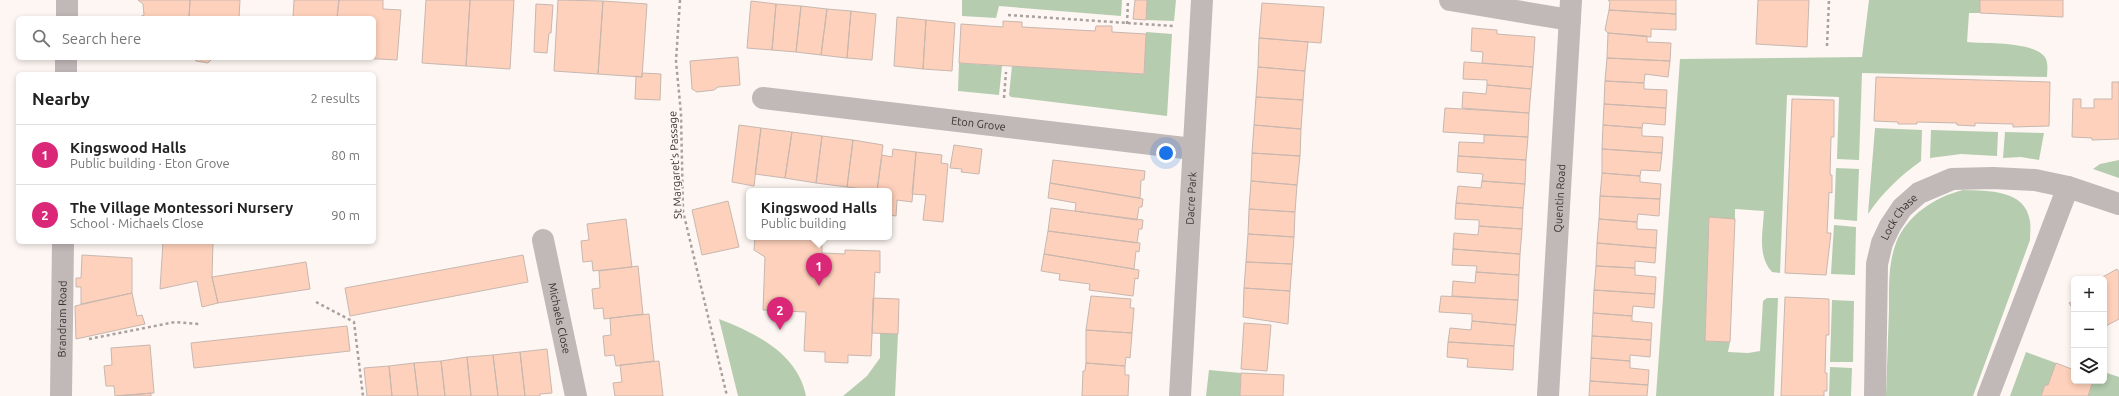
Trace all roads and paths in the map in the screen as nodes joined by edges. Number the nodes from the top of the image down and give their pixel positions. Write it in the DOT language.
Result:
graph roads {
  1 [pos="68,0"];
  2 [pos="680,0"];
  3 [pos="1128,0"];
  4 [pos="1202,0"];
  5 [pos="1450,0"];
  6 [pos="1829,0"];
  7 [pos="1570,10"];
  8 [pos="1008,15"];
  9 [pos="67,16"];
  10 [pos="1127,24"];
  11 [pos="1180,27"];
  12 [pos="1827,46"];
  13 [pos="66,60"];
  14 [pos="66,72"];
  15 [pos="763,98"];
  16 [pos="1193,148"];
  17 [pos="2068,187"];
  18 [pos="2119,204"];
  19 [pos="543,240"];
  20 [pos="63,244"];
  21 [pos="316,302"];
  22 [pos="199,324"];
  23 [pos="61,345"];
  24 [pos="61,396"];
  25 [pos="363,396"];
  26 [pos="576,396"];
  27 [pos="727,396"];
  28 [pos="1180,396"];
  29 [pos="1548,396"];
  30 [pos="1875,396"];
  31 [pos="1988,396"];
  1 -- 9 [label="street"];
  2 -- 27 [label="path, St Margaret's Passage"];
  3 -- 10 [label="path"];
  4 -- 16 [label="street, Dacre Park"];
  5 -- 7 [label="street"];
  6 -- 12 [label="path"];
  7 -- 29 [label="street, Quentin Road"];
  8 -- 10 [label="path"];
  10 -- 11 [label="path"];
  13 -- 14 [label="street"];
  15 -- 16 [label="street, Eton Grove"];
  16 -- 28 [label="street, Dacre Park"];
  17 -- 18 [label="street, Lock Chase"];
  17 -- 30 [label="street, Lock Chase"];
  17 -- 31 [label="street"];
  19 -- 26 [label="street, Michaels Close"];
  20 -- 23 [label="street, Brandram Road"];
  21 -- 25 [label="path"];
  22 -- 23 [label="path"];
  23 -- 24 [label="street, Brandram Road"];
}
